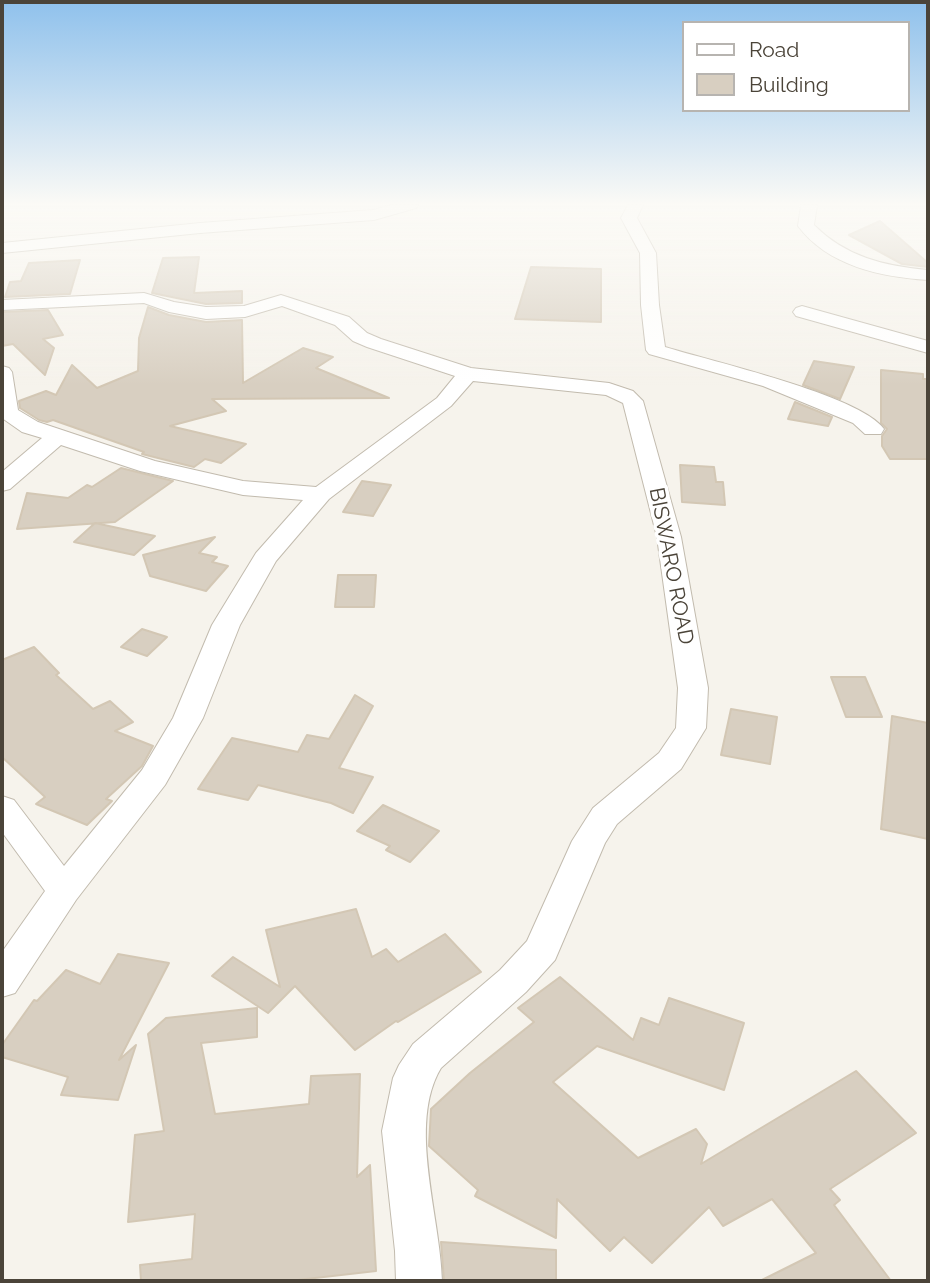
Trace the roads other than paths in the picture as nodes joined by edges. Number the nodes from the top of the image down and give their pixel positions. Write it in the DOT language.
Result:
graph roads {
  1 [pos="648,265"];
  2 [pos="871,265"];
  3 [pos="928,275"];
  4 [pos="2,305"];
  5 [pos="802,312"];
  6 [pos="928,347"];
  7 [pos="2,372"];
  8 [pos="468,374"];
  9 [pos="5,410"];
  10 [pos="873,429"];
  11 [pos="57,437"];
  12 [pos="2,484"];
  13 [pos="321,494"];
  14 [pos="2,808"];
  15 [pos="64,891"];
  16 [pos="2,982"];
  17 [pos="419,1281"];
  1 -- 10 [label="street"];
  2 -- 3 [label="street"];
  4 -- 8 [label="street, BISWARO ROAD"];
  5 -- 6 [label="street"];
  7 -- 9 [label="street"];
  8 -- 13 [label="street"];
  8 -- 17 [label="street, BISWARO ROAD"];
  9 -- 11 [label="street"];
  11 -- 12 [label="street"];
  11 -- 13 [label="street"];
  13 -- 15 [label="street"];
  14 -- 15 [label="street"];
  15 -- 16 [label="street"];
}
